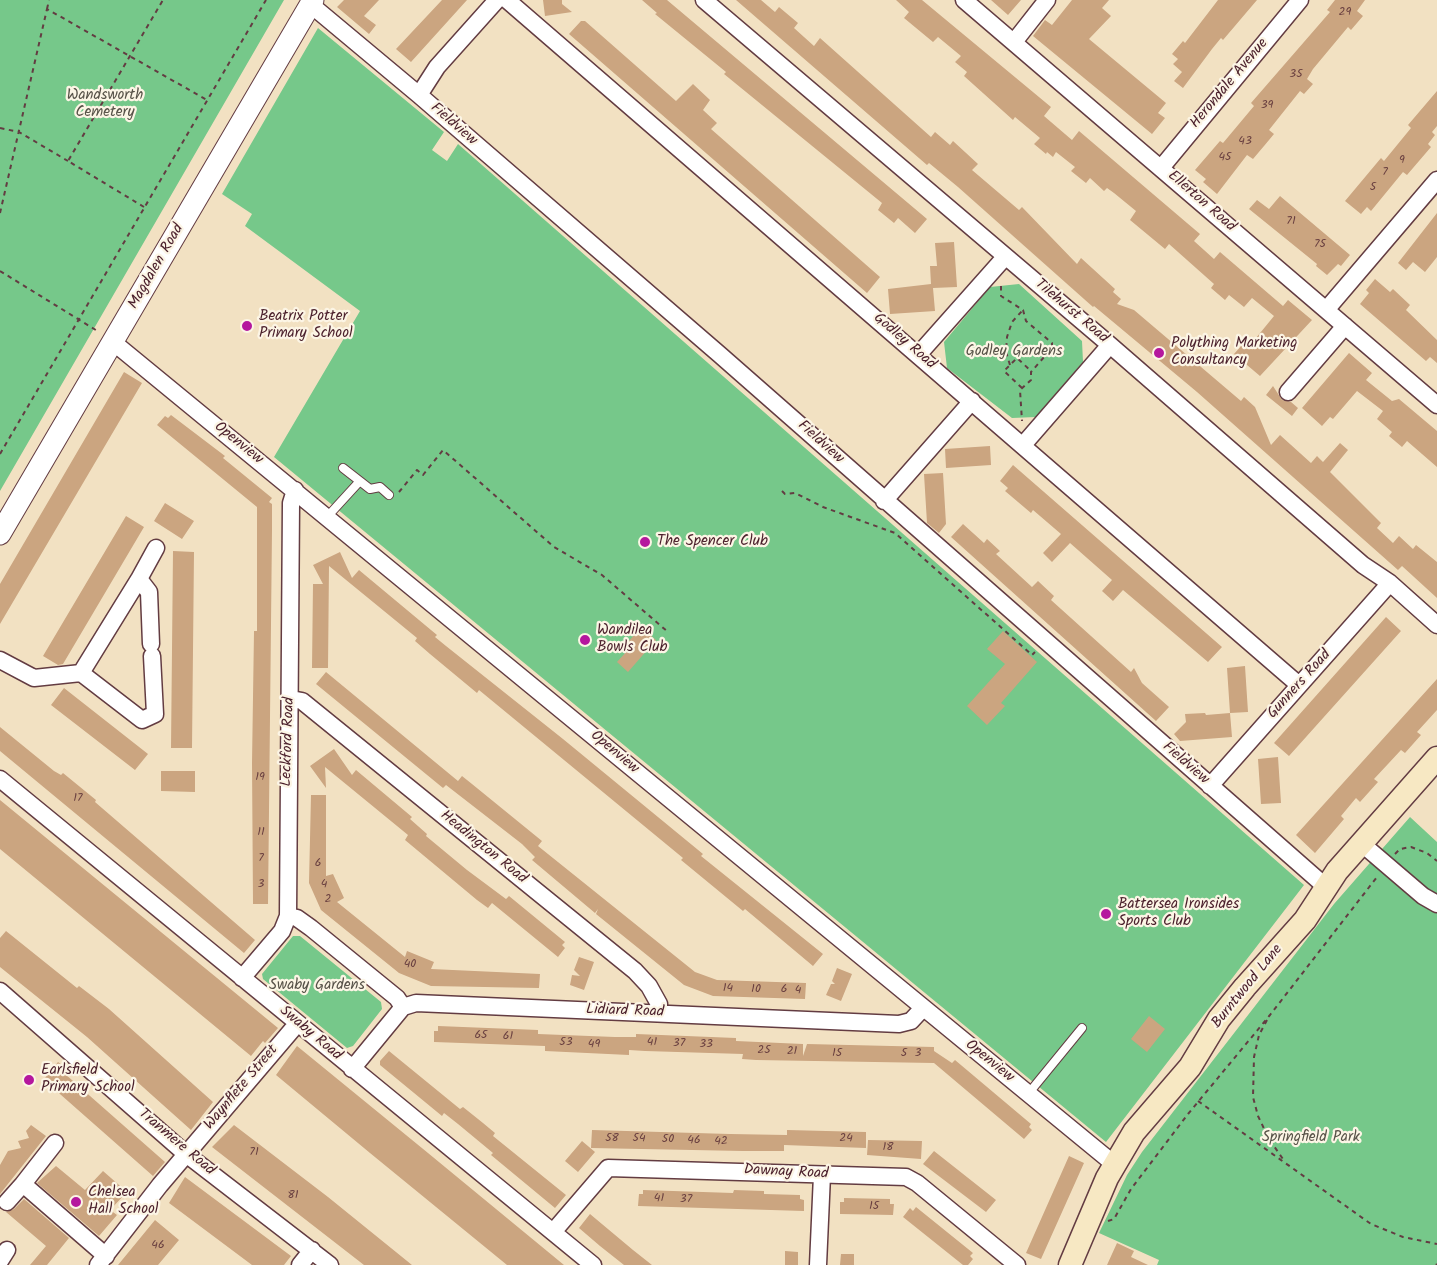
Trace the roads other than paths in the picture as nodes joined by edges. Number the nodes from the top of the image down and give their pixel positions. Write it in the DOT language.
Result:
graph roads {
  1 [pos="497,0"];
  2 [pos="507,0"];
  3 [pos="704,0"];
  4 [pos="964,0"];
  5 [pos="1047,0"];
  6 [pos="1300,0"];
  7 [pos="311,3"];
  8 [pos="1014,42"];
  9 [pos="419,95"];
  10 [pos="1161,168"];
  11 [pos="1437,181"];
  12 [pos="1005,257"];
  13 [pos="1326,310"];
  14 [pos="1345,326"];
  15 [pos="113,342"];
  16 [pos="1110,345"];
  17 [pos="918,356"];
  18 [pos="1288,392"];
  19 [pos="972,400"];
  20 [pos="1437,405"];
  21 [pos="1023,445"];
  22 [pos="343,468"];
  23 [pos="359,482"];
  24 [pos="295,490"];
  25 [pos="389,495"];
  26 [pos="884,501"];
  27 [pos="327,517"];
  28 [pos="0,534"];
  29 [pos="156,548"];
  30 [pos="139,579"];
  31 [pos="1390,584"];
  32 [pos="1437,625"];
  33 [pos="0,660"];
  34 [pos="81,674"];
  35 [pos="1299,685"];
  36 [pos="291,699"];
  37 [pos="1437,758"];
  38 [pos="0,779"];
  39 [pos="1210,786"];
  40 [pos="1361,843"];
  41 [pos="1326,887"];
  42 [pos="1437,904"];
  43 [pos="288,916"];
  44 [pos="242,978"];
  45 [pos="0,990"];
  46 [pos="403,1007"];
  47 [pos="923,1008"];
  48 [pos="659,1013"];
  49 [pos="297,1023"];
  50 [pos="1082,1028"];
  51 [pos="352,1069"];
  52 [pos="1028,1094"];
  53 [pos="55,1143"];
  54 [pos="186,1154"];
  55 [pos="1114,1164"];
  56 [pos="822,1175"];
  57 [pos="23,1184"];
  58 [pos="7,1203"];
  59 [pos="553,1232"];
  60 [pos="312,1250"];
  61 [pos="102,1261"];
  62 [pos="300,1265"];
  63 [pos="330,1265"];
  64 [pos="593,1265"];
  65 [pos="818,1265"];
  66 [pos="1017,1265"];
  67 [pos="1070,1265"];
  1 -- 9 [label="street"];
  2 -- 17 [label="street, Godley Road"];
  3 -- 12 [label="street, Tilehurst Road"];
  4 -- 8 [label="street, Ellerton Road"];
  5 -- 8 [label="street"];
  6 -- 10 [label="street, Herondale Avenue"];
  7 -- 9 [label="street, Fieldview"];
  7 -- 15 [label="street, Magdalen Road"];
  8 -- 10 [label="street, Ellerton Road"];
  9 -- 26 [label="street, Fieldview"];
  10 -- 13 [label="street, Ellerton Road"];
  11 -- 13 [label="street"];
  12 -- 16 [label="street, Tilehurst Road"];
  12 -- 17 [label="street"];
  13 -- 14 [label="street, Ellerton Road"];
  14 -- 18 [label="street"];
  14 -- 20 [label="street, Ellerton Road"];
  15 -- 24 [label="street, Openview"];
  15 -- 28 [label="street, Magdalen Road"];
  16 -- 21 [label="street"];
  16 -- 31 [label="street, Tilehurst Road"];
  17 -- 19 [label="street, Godley Road"];
  19 -- 21 [label="street, Godley Road"];
  19 -- 26 [label="street"];
  21 -- 35 [label="street, Godley Road"];
  22 -- 23 [label="lane"];
  23 -- 25 [label="lane"];
  23 -- 27 [label="lane"];
  24 -- 27 [label="street, Openview"];
  24 -- 36 [label="street, Leckford Road"];
  26 -- 39 [label="street, Fieldview"];
  27 -- 47 [label="street, Openview"];
  29 -- 30 [label="street"];
  30 -- 34 [label="street"];
  30 -- 34 [label="street"];
  31 -- 32 [label="street, Tilehurst Road"];
  31 -- 35 [label="street, Gunners Road"];
  33 -- 34 [label="street"];
  35 -- 39 [label="street, Gunners Road"];
  36 -- 43 [label="street, Leckford Road"];
  36 -- 48 [label="street, Headington Road"];
  37 -- 40 [label="main road, Burntwood Lane"];
  38 -- 44 [label="street, Swaby Road"];
  39 -- 41 [label="street, Fieldview"];
  40 -- 41 [label="main road, Burntwood Lane"];
  40 -- 42 [label="street"];
  41 -- 55 [label="main road, Burntwood Lane"];
  43 -- 44 [label="street, Leckford Road"];
  43 -- 46 [label="street"];
  44 -- 49 [label="street, Swaby Road"];
  45 -- 54 [label="street, Tranmere Road"];
  46 -- 48 [label="street, Lidiard Road"];
  46 -- 51 [label="street"];
  47 -- 48 [label="street, Lidiard Road"];
  47 -- 52 [label="street, Openview"];
  49 -- 51 [label="street, Swaby Road"];
  49 -- 54 [label="street, Waynflete Street"];
  50 -- 52 [label="lane"];
  51 -- 59 [label="street, Swaby Road"];
  52 -- 55 [label="street, Openview"];
  53 -- 57 [label="street"];
  54 -- 60 [label="street, Tranmere Road"];
  54 -- 61 [label="street, Waynflete Street"];
  55 -- 67 [label="main road"];
  56 -- 59 [label="street, Dawnay Road"];
  56 -- 65 [label="street"];
  56 -- 66 [label="street, Dawnay Road"];
  57 -- 58 [label="street"];
  57 -- 61 [label="street"];
  59 -- 64 [label="street, Swaby Road"];
  60 -- 62 [label="street"];
  60 -- 63 [label="street, Tranmere Road"];
}
